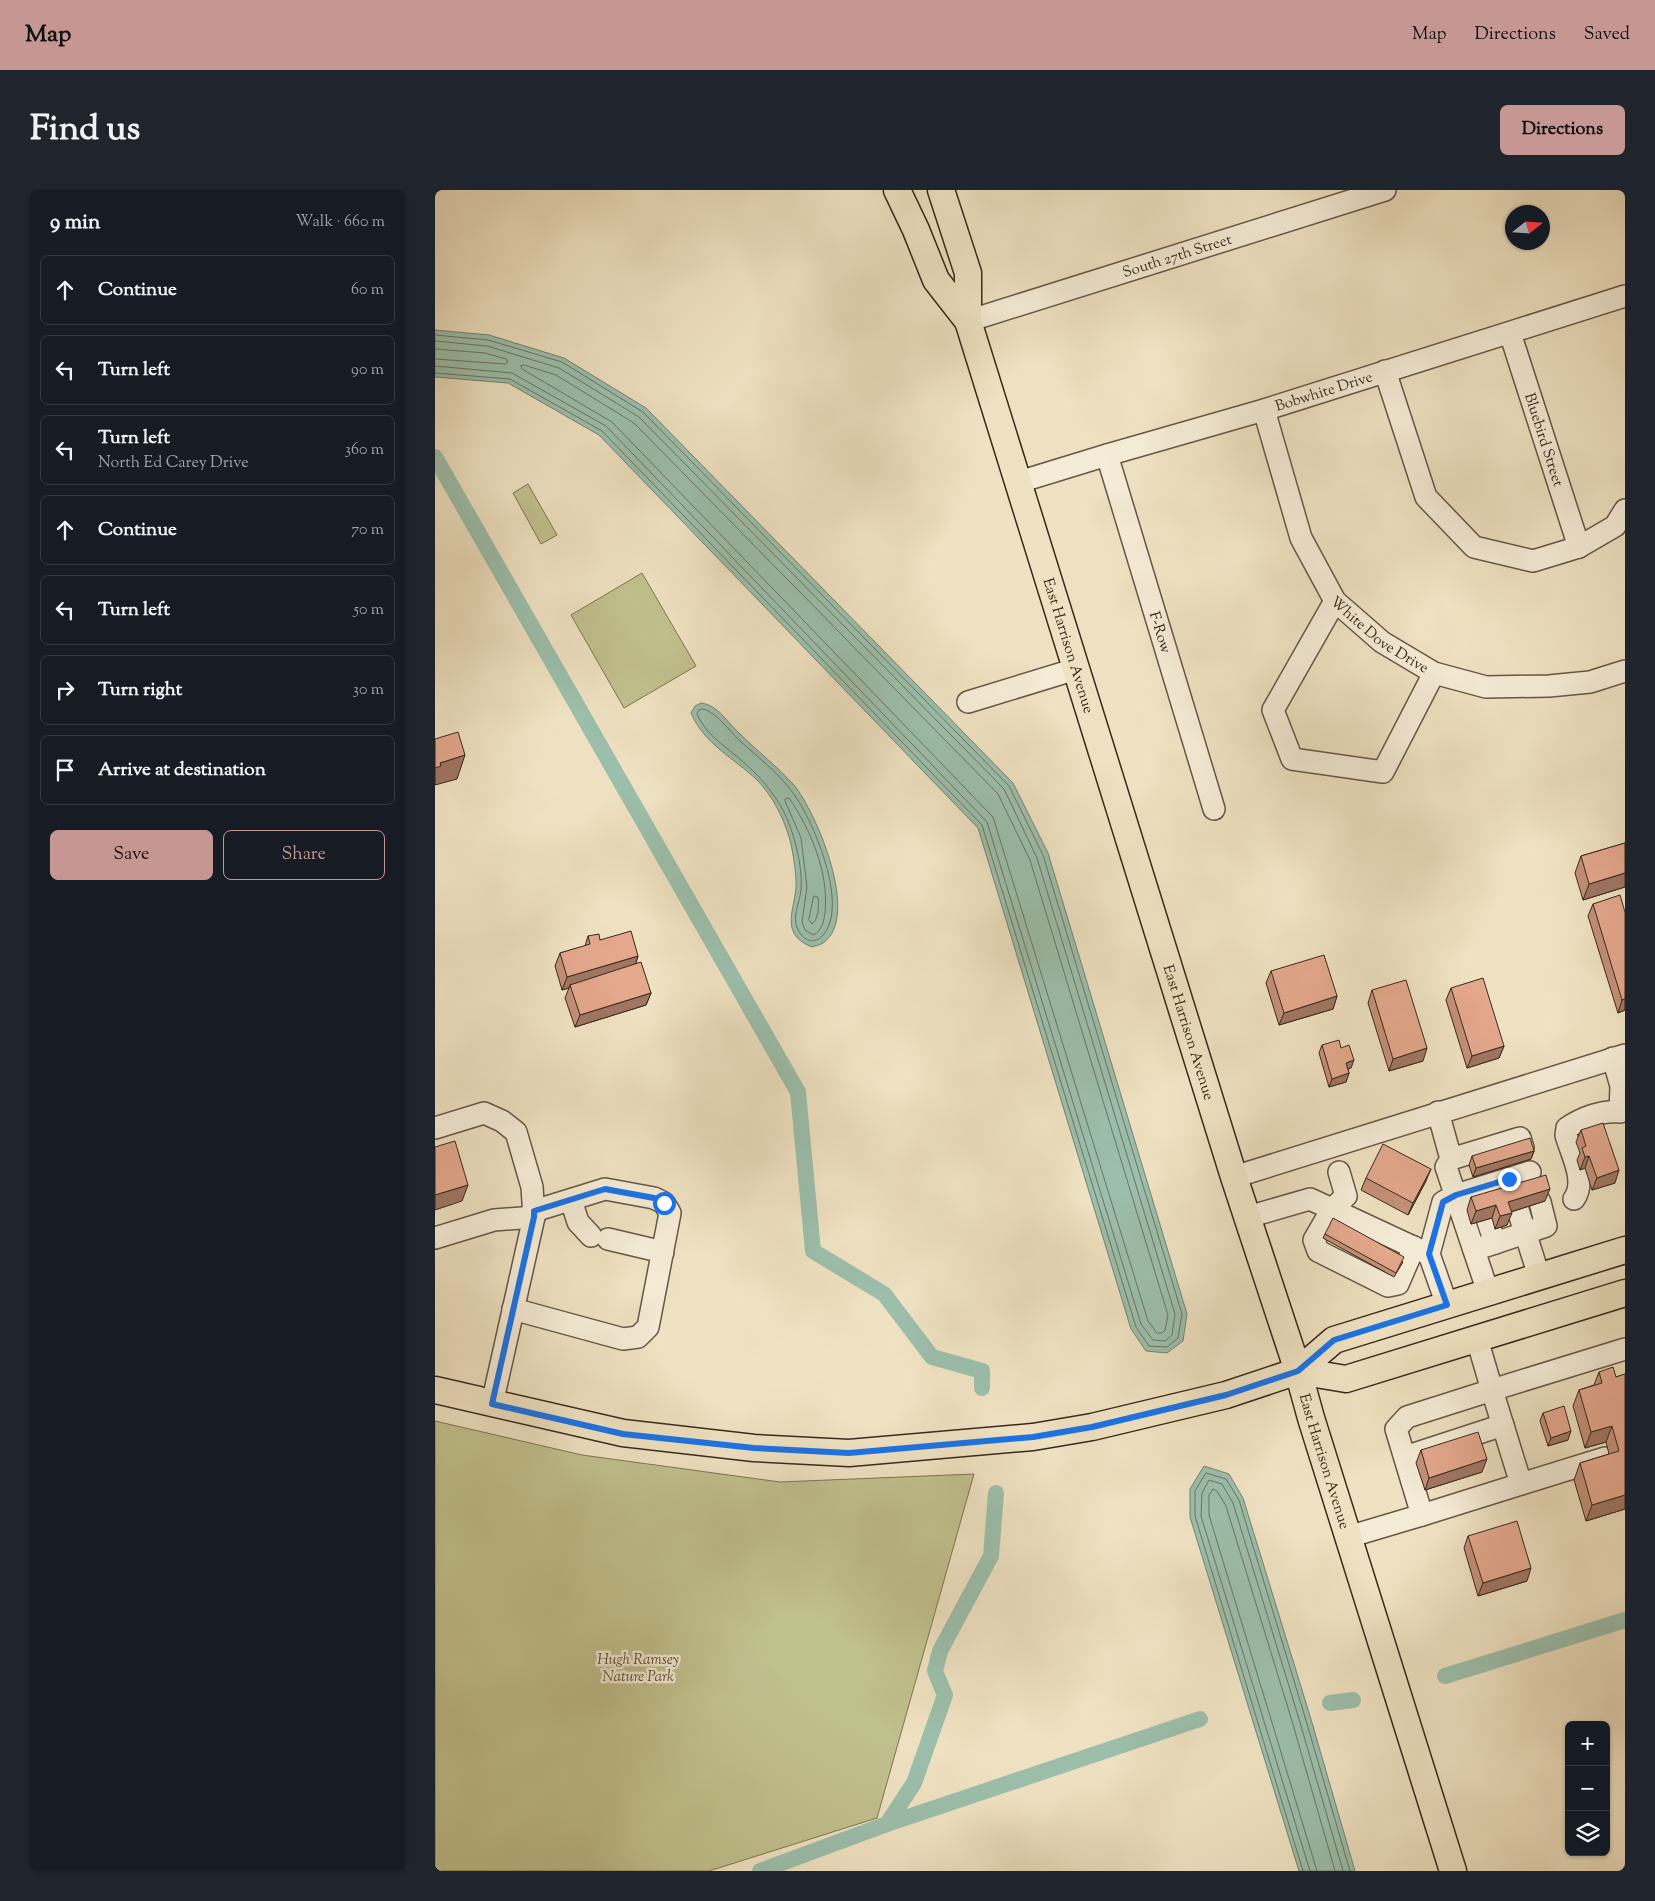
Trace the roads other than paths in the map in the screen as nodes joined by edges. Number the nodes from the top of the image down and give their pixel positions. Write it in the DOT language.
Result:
graph roads {
  1 [pos="897,190"];
  2 [pos="941,190"];
  3 [pos="1385,190"];
  4 [pos="1625,296"];
  5 [pos="968,321"];
  6 [pos="1510,332"];
  7 [pos="1385,371"];
  8 [pos="1264,410"];
  9 [pos="1107,455"];
  10 [pos="1019,482"];
  11 [pos="1625,510"];
  12 [pos="1579,547"];
  13 [pos="1335,601"];
  14 [pos="1076,669"];
  15 [pos="1625,671"];
  16 [pos="1434,673"];
  17 [pos="967,702"];
  18 [pos="1214,809"];
  19 [pos="1619,1057"];
  20 [pos="1438,1112"];
  21 [pos="435,1128"];
  22 [pos="1451,1159"];
  23 [pos="1339,1172"];
  24 [pos="1235,1176"];
  25 [pos="1502,1180"];
  26 [pos="1574,1199"];
  27 [pos="571,1200"];
  28 [pos="1332,1209"];
  29 [pos="534,1214"];
  30 [pos="1248,1217"];
  31 [pos="1532,1230"];
  32 [pos="435,1238"];
  33 [pos="1484,1246"];
  34 [pos="1369,1249"];
  35 [pos="1625,1250"];
  36 [pos="663,1252"];
  37 [pos="1539,1276"];
  38 [pos="1488,1292"];
  39 [pos="1625,1293"];
  40 [pos="1447,1305"];
  41 [pos="513,1309"];
  42 [pos="1477,1339"];
  43 [pos="1625,1349"];
  44 [pos="1298,1371"];
  45 [pos="435,1390"];
  46 [pos="1492,1390"];
  47 [pos="492,1404"];
  48 [pos="1503,1425"];
  49 [pos="1610,1456"];
  50 [pos="1405,1457"];
  51 [pos="1521,1484"];
  52 [pos="1422,1515"];
  53 [pos="1348,1537"];
  54 [pos="1453,1871"];
  1 -- 5 [label="main road"];
  2 -- 5 [label="main road, East Harrison Avenue"];
  3 -- 5 [label="street, South 27th Street"];
  4 -- 6 [label="street, Bobwhite Drive"];
  5 -- 10 [label="main road, East Harrison Avenue"];
  6 -- 7 [label="street, Bobwhite Drive"];
  6 -- 12 [label="street, Bluebird Street"];
  7 -- 8 [label="street, Bobwhite Drive"];
  7 -- 12 [label="street"];
  8 -- 9 [label="street, Bobwhite Drive"];
  8 -- 13 [label="street, White Dove Drive"];
  9 -- 10 [label="street, Bobwhite Drive"];
  9 -- 18 [label="street, F-Row"];
  10 -- 14 [label="main road, East Harrison Avenue"];
  11 -- 12 [label="street"];
  13 -- 16 [label="street, White Dove Drive"];
  13 -- 16 [label="street"];
  14 -- 17 [label="street"];
  14 -- 24 [label="main road, East Harrison Avenue"];
  15 -- 16 [label="street, White Dove Drive"];
  19 -- 20 [label="street"];
  19 -- 26 [label="street"];
  20 -- 22 [label="street"];
  20 -- 24 [label="street"];
  21 -- 29 [label="street"];
  22 -- 25 [label="street"];
  22 -- 25 [label="street"];
  23 -- 28 [label="street"];
  24 -- 30 [label="main road, East Harrison Avenue"];
  25 -- 31 [label="street"];
  25 -- 33 [label="street"];
  25 -- 33 [label="street"];
  25 -- 34 [label="street"];
  27 -- 29 [label="street"];
  27 -- 36 [label="street"];
  27 -- 36 [label="street"];
  28 -- 30 [label="street"];
  28 -- 34 [label="street"];
  28 -- 34 [label="street"];
  29 -- 32 [label="street"];
  29 -- 41 [label="street"];
  30 -- 44 [label="main road, East Harrison Avenue"];
  31 -- 33 [label="street"];
  31 -- 37 [label="street"];
  33 -- 38 [label="street"];
  34 -- 40 [label="street"];
  35 -- 37 [label="main road"];
  36 -- 41 [label="street"];
  37 -- 38 [label="main road"];
  38 -- 40 [label="main road"];
  39 -- 42 [label="main road"];
  40 -- 44 [label="main road"];
  41 -- 47 [label="street"];
  42 -- 44 [label="main road"];
  42 -- 46 [label="street"];
  43 -- 46 [label="street"];
  44 -- 47 [label="main road"];
  44 -- 53 [label="main road, East Harrison Avenue"];
  45 -- 47 [label="main road"];
  46 -- 48 [label="street"];
  46 -- 50 [label="street"];
  48 -- 50 [label="street"];
  48 -- 51 [label="street"];
  49 -- 51 [label="street"];
  50 -- 52 [label="street"];
  51 -- 52 [label="street"];
  52 -- 53 [label="street"];
  53 -- 54 [label="main road, East Harrison Avenue"];
}
